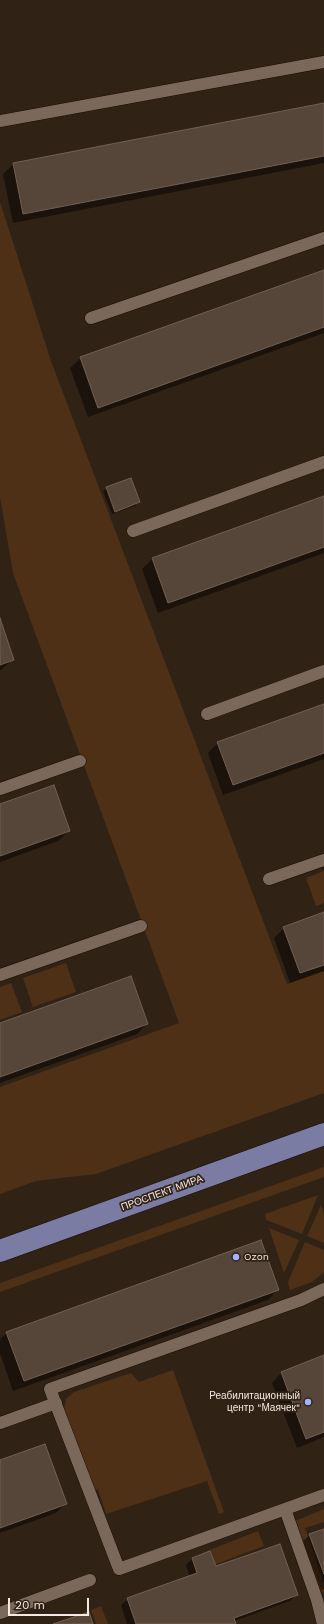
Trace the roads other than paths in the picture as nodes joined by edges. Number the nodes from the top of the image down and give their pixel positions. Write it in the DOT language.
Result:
graph roads {
  1 [pos="324,62"];
  2 [pos="0,121"];
  3 [pos="324,238"];
  4 [pos="91,318"];
  5 [pos="324,462"];
  6 [pos="133,531"];
  7 [pos="324,671"];
  8 [pos="207,714"];
  9 [pos="80,761"];
  10 [pos="0,789"];
  11 [pos="324,860"];
  12 [pos="269,879"];
  13 [pos="141,926"];
  14 [pos="0,975"];
  15 [pos="324,1134"];
  16 [pos="0,1251"];
  17 [pos="324,1289"];
  18 [pos="56,1403"];
  19 [pos="0,1423"];
  20 [pos="324,1495"];
  21 [pos="285,1509"];
  22 [pos="90,1580"];
  23 [pos="0,1613"];
  24 [pos="324,1624"];
  1 -- 2 [label="lane"];
  3 -- 4 [label="lane"];
  5 -- 6 [label="lane"];
  7 -- 8 [label="lane"];
  9 -- 10 [label="lane"];
  11 -- 12 [label="lane"];
  13 -- 14 [label="lane"];
  15 -- 16 [label="main road, ПРОСПЕКТ МИРА"];
  17 -- 18 [label="lane"];
  18 -- 19 [label="lane"];
  18 -- 21 [label="lane"];
  20 -- 21 [label="lane"];
  21 -- 24 [label="lane"];
  22 -- 23 [label="lane"];
}
